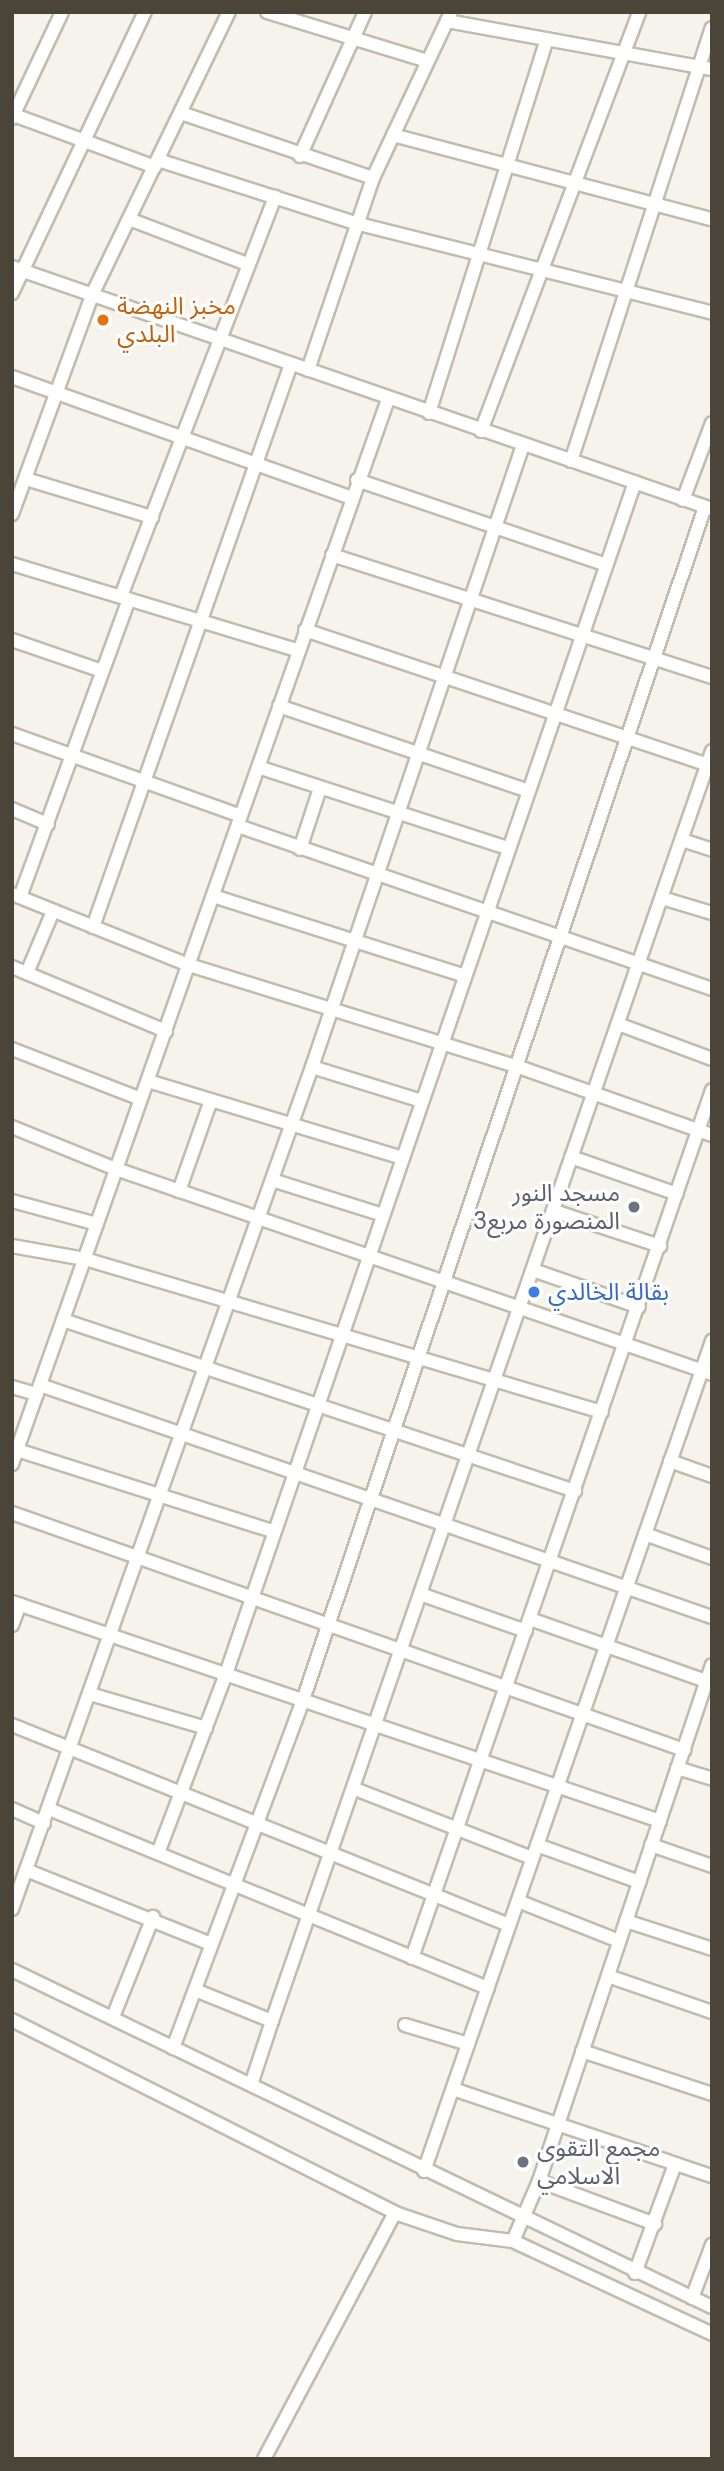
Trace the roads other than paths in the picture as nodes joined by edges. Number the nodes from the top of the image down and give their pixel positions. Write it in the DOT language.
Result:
graph roads {
  1 [pos="62,12"];
  2 [pos="145,12"];
  3 [pos="229,12"];
  4 [pos="267,12"];
  5 [pos="365,12"];
  6 [pos="639,12"];
  7 [pos="449,17"];
  8 [pos="712,28"];
  9 [pos="353,39"];
  10 [pos="547,39"];
  11 [pos="624,52"];
  12 [pos="427,61"];
  13 [pos="697,66"];
  14 [pos="712,69"];
  15 [pos="18,90"];
  16 [pos="181,113"];
  17 [pos="13,117"];
  18 [pos="393,135"];
  19 [pos="85,140"];
  20 [pos="300,156"];
  21 [pos="157,163"];
  22 [pos="503,169"];
  23 [pos="373,178"];
  24 [pos="576,187"];
  25 [pos="275,197"];
  26 [pos="651,205"];
  27 [pos="129,219"];
  28 [pos="712,219"];
  29 [pos="355,223"];
  30 [pos="474,255"];
  31 [pos="247,264"];
  32 [pos="17,268"];
  33 [pos="546,272"];
  34 [pos="622,292"];
  35 [pos="12,293"];
  36 [pos="92,295"];
  37 [pos="712,313"];
  38 [pos="218,340"];
  39 [pos="290,364"];
  40 [pos="308,370"];
  41 [pos="12,377"];
  42 [pos="57,394"];
  43 [pos="387,399"];
  44 [pos="429,413"];
  45 [pos="710,430"];
  46 [pos="481,431"];
  47 [pos="182,440"];
  48 [pos="523,445"];
  49 [pos="571,461"];
  50 [pos="257,466"];
  51 [pos="26,479"];
  52 [pos="357,481"];
  53 [pos="635,482"];
  54 [pos="351,498"];
  55 [pos="683,500"];
  56 [pos="708,508"];
  57 [pos="12,514"];
  58 [pos="152,517"];
  59 [pos="497,527"];
  60 [pos="332,555"];
  61 [pos="12,564"];
  62 [pos="604,564"];
  63 [pos="125,598"];
  64 [pos="471,603"];
  65 [pos="200,620"];
  66 [pos="305,630"];
  67 [pos="578,636"];
  68 [pos="12,640"];
  69 [pos="297,650"];
  70 [pos="657,659"];
  71 [pos="102,671"];
  72 [pos="712,677"];
  73 [pos="446,678"];
  74 [pos="279,706"];
  75 [pos="552,716"];
  76 [pos="12,734"];
  77 [pos="630,737"];
  78 [pos="712,751"];
  79 [pos="72,755"];
  80 [pos="419,755"];
  81 [pos="709,765"];
  82 [pos="258,767"];
  83 [pos="144,783"];
  84 [pos="320,788"];
  85 [pos="527,790"];
  86 [pos="12,809"];
  87 [pos="398,812"];
  88 [pos="240,821"];
  89 [pos="48,824"];
  90 [pos="682,840"];
  91 [pos="508,848"];
  92 [pos="300,849"];
  93 [pos="712,850"];
  94 [pos="375,875"];
  95 [pos="16,895"];
  96 [pos="214,896"];
  97 [pos="662,898"];
  98 [pos="53,911"];
  99 [pos="487,914"];
  100 [pos="712,914"];
  101 [pos="93,927"];
  102 [pos="561,941"];
  103 [pos="353,942"];
  104 [pos="639,964"];
  105 [pos="188,965"];
  106 [pos="12,967"];
  107 [pos="27,973"];
  108 [pos="465,976"];
  109 [pos="712,989"];
  110 [pos="331,1008"];
  111 [pos="618,1024"];
  112 [pos="166,1031"];
  113 [pos="441,1045"];
  114 [pos="12,1049"];
  115 [pos="712,1059"];
  116 [pos="516,1066"];
  117 [pos="312,1068"];
  118 [pos="148,1081"];
  119 [pos="712,1090"];
  120 [pos="595,1094"];
  121 [pos="141,1099"];
  122 [pos="211,1100"];
  123 [pos="422,1101"];
  124 [pos="292,1125"];
  125 [pos="12,1127"];
  126 [pos="698,1130"];
  127 [pos="712,1135"];
  128 [pos="571,1157"];
  129 [pos="403,1158"];
  130 [pos="117,1169"];
  131 [pos="272,1180"];
  132 [pos="179,1191"];
  133 [pos="677,1194"];
  134 [pos="12,1201"];
  135 [pos="554,1211"];
  136 [pos="383,1215"];
  137 [pos="258,1219"];
  138 [pos="97,1224"];
  139 [pos="660,1246"];
  140 [pos="13,1249"];
  141 [pos="369,1257"];
  142 [pos="85,1259"];
  143 [pos="533,1270"];
  144 [pos="445,1283"];
  145 [pos="227,1300"];
  146 [pos="639,1307"];
  147 [pos="521,1309"];
  148 [pos="63,1320"];
  149 [pos="341,1332"];
  150 [pos="712,1341"];
  151 [pos="626,1345"];
  152 [pos="419,1356"];
  153 [pos="204,1365"];
  154 [pos="707,1373"];
  155 [pos="495,1379"];
  156 [pos="12,1387"];
  157 [pos="39,1389"];
  158 [pos="316,1403"];
  159 [pos="602,1412"];
  160 [pos="394,1429"];
  161 [pos="180,1435"];
  162 [pos="17,1450"];
  163 [pos="469,1456"];
  164 [pos="670,1461"];
  165 [pos="12,1464"];
  166 [pos="291,1471"];
  167 [pos="712,1476"];
  168 [pos="575,1490"];
  169 [pos="160,1496"];
  170 [pos="369,1501"];
  171 [pos="12,1513"];
  172 [pos="446,1527"];
  173 [pos="272,1531"];
  174 [pos="645,1534"];
  175 [pos="138,1557"];
  176 [pos="712,1558"];
  177 [pos="550,1562"];
  178 [pos="628,1587"];
  179 [pos="423,1595"];
  180 [pos="252,1596"];
  181 [pos="16,1603"];
  182 [pos="712,1617"];
  183 [pos="328,1622"];
  184 [pos="12,1625"];
  185 [pos="528,1625"];
  186 [pos="112,1635"];
  187 [pos="406,1647"];
  188 [pos="606,1648"];
  189 [pos="712,1665"];
  190 [pos="227,1671"];
  191 [pos="507,1684"];
  192 [pos="707,1687"];
  193 [pos="90,1694"];
  194 [pos="304,1697"];
  195 [pos="583,1713"];
  196 [pos="380,1723"];
  197 [pos="12,1725"];
  198 [pos="206,1728"];
  199 [pos="71,1749"];
  200 [pos="684,1750"];
  201 [pos="483,1758"];
  202 [pos="677,1768"];
  203 [pos="712,1779"];
  204 [pos="558,1783"];
  205 [pos="355,1789"];
  206 [pos="181,1793"];
  207 [pos="12,1809"];
  208 [pos="49,1810"];
  209 [pos="660,1821"];
  210 [pos="44,1823"];
  211 [pos="257,1823"];
  212 [pos="457,1828"];
  213 [pos="651,1845"];
  214 [pos="534,1852"];
  215 [pos="158,1853"];
  216 [pos="333,1854"];
  217 [pos="712,1866"];
  218 [pos="26,1870"];
  219 [pos="639,1882"];
  220 [pos="234,1884"];
  221 [pos="435,1895"];
  222 [pos="518,1901"];
  223 [pos="12,1909"];
  224 [pos="308,1916"];
  225 [pos="153,1917"];
  226 [pos="626,1921"];
  227 [pos="509,1925"];
  228 [pos="619,1941"];
  229 [pos="211,1944"];
  230 [pos="712,1949"];
  231 [pos="412,1958"];
  232 [pos="12,1970"];
  233 [pos="608,1976"];
  234 [pos="488,1987"];
  235 [pos="195,1990"];
  236 [pos="712,2012"];
  237 [pos="113,2017"];
  238 [pos="12,2020"];
  239 [pos="272,2021"];
  240 [pos="405,2025"];
  241 [pos="468,2044"];
  242 [pos="173,2048"];
  243 [pos="582,2051"];
  244 [pos="251,2085"];
  245 [pos="453,2089"];
  246 [pos="712,2094"];
  247 [pos="558,2123"];
  248 [pos="675,2164"];
  249 [pos="424,2171"];
  250 [pos="712,2176"];
  251 [pos="539,2181"];
  252 [pos="395,2213"];
  253 [pos="521,2220"];
  254 [pos="655,2224"];
  255 [pos="513,2241"];
  256 [pos="712,2245"];
  257 [pos="635,2273"];
  258 [pos="692,2298"];
  259 [pos="712,2307"];
  260 [pos="712,2334"];
  261 [pos="264,2459"];
  1 -- 15 [label="street"];
  2 -- 19 [label="street"];
  3 -- 16 [label="street"];
  4 -- 9 [label="street"];
  5 -- 9 [label="street"];
  6 -- 11 [label="street"];
  7 -- 10 [label="street"];
  7 -- 12 [label="street"];
  8 -- 13 [label="street"];
  9 -- 12 [label="street"];
  9 -- 20 [label="street"];
  10 -- 11 [label="street"];
  10 -- 22 [label="street"];
  11 -- 13 [label="street"];
  11 -- 24 [label="street"];
  12 -- 18 [label="street"];
  13 -- 14 [label="street"];
  13 -- 26 [label="street"];
  15 -- 17 [label="street"];
  16 -- 20 [label="street"];
  16 -- 21 [label="street"];
  17 -- 19 [label="street"];
  18 -- 22 [label="street"];
  18 -- 23 [label="street"];
  19 -- 21 [label="street"];
  19 -- 32 [label="street"];
  20 -- 23 [label="street"];
  21 -- 25 [label="street"];
  21 -- 27 [label="street"];
  22 -- 24 [label="street"];
  22 -- 30 [label="street"];
  23 -- 29 [label="street"];
  24 -- 26 [label="street"];
  24 -- 33 [label="street"];
  25 -- 29 [label="street"];
  25 -- 31 [label="street"];
  26 -- 28 [label="street"];
  26 -- 34 [label="street"];
  27 -- 31 [label="street"];
  27 -- 36 [label="street"];
  29 -- 30 [label="street"];
  29 -- 40 [label="street"];
  30 -- 33 [label="street"];
  30 -- 44 [label="street"];
  31 -- 38 [label="street"];
  32 -- 35 [label="street"];
  32 -- 36 [label="street"];
  33 -- 34 [label="street"];
  33 -- 46 [label="street"];
  34 -- 37 [label="street"];
  34 -- 49 [label="street"];
  36 -- 38 [label="street"];
  36 -- 42 [label="street"];
  38 -- 39 [label="street"];
  38 -- 47 [label="street"];
  39 -- 40 [label="street"];
  39 -- 50 [label="street"];
  40 -- 43 [label="street"];
  41 -- 42 [label="street"];
  42 -- 47 [label="street"];
  42 -- 51 [label="street"];
  43 -- 44 [label="street"];
  43 -- 52 [label="street"];
  44 -- 46 [label="street"];
  45 -- 55 [label="street"];
  46 -- 48 [label="street"];
  47 -- 50 [label="street"];
  47 -- 58 [label="street"];
  48 -- 49 [label="street"];
  48 -- 59 [label="street"];
  49 -- 53 [label="street"];
  50 -- 54 [label="street"];
  50 -- 65 [label="street"];
  51 -- 57 [label="street"];
  51 -- 58 [label="street"];
  52 -- 54 [label="street"];
  52 -- 59 [label="street"];
  53 -- 55 [label="street"];
  53 -- 62 [label="street"];
  54 -- 60 [label="street"];
  55 -- 56 [label="street"];
  56 -- 70 [label="street"];
  58 -- 63 [label="street"];
  59 -- 62 [label="street"];
  59 -- 64 [label="street"];
  60 -- 64 [label="street"];
  60 -- 66 [label="street"];
  61 -- 63 [label="street"];
  62 -- 67 [label="street"];
  63 -- 65 [label="street"];
  63 -- 71 [label="street"];
  64 -- 67 [label="street"];
  64 -- 73 [label="street"];
  65 -- 69 [label="street"];
  65 -- 83 [label="street"];
  66 -- 69 [label="street"];
  66 -- 73 [label="street"];
  67 -- 70 [label="street"];
  67 -- 75 [label="street"];
  68 -- 71 [label="street"];
  69 -- 74 [label="street"];
  70 -- 72 [label="street"];
  70 -- 77 [label="street"];
  71 -- 79 [label="street"];
  73 -- 75 [label="street"];
  73 -- 80 [label="street"];
  74 -- 80 [label="street"];
  74 -- 82 [label="street"];
  75 -- 77 [label="street"];
  75 -- 85 [label="street"];
  76 -- 79 [label="street"];
  77 -- 81 [label="street"];
  77 -- 102 [label="street"];
  78 -- 81 [label="street"];
  79 -- 83 [label="street"];
  79 -- 89 [label="street"];
  80 -- 85 [label="street"];
  80 -- 87 [label="street"];
  81 -- 90 [label="street"];
  82 -- 84 [label="street"];
  82 -- 88 [label="street"];
  83 -- 88 [label="street"];
  83 -- 101 [label="street"];
  84 -- 87 [label="street"];
  84 -- 92 [label="street"];
  85 -- 91 [label="street"];
  86 -- 89 [label="street"];
  87 -- 91 [label="street"];
  87 -- 94 [label="street"];
  88 -- 92 [label="street"];
  88 -- 96 [label="street"];
  89 -- 95 [label="street"];
  90 -- 93 [label="street"];
  90 -- 97 [label="street"];
  91 -- 99 [label="street"];
  92 -- 94 [label="street"];
  94 -- 99 [label="street"];
  94 -- 103 [label="street"];
  95 -- 98 [label="street"];
  96 -- 103 [label="street"];
  96 -- 105 [label="street"];
  97 -- 100 [label="street"];
  97 -- 104 [label="street"];
  98 -- 101 [label="street"];
  98 -- 107 [label="street"];
  99 -- 102 [label="street"];
  99 -- 108 [label="street"];
  101 -- 105 [label="street"];
  102 -- 104 [label="street"];
  102 -- 116 [label="street"];
  103 -- 108 [label="street"];
  103 -- 110 [label="street"];
  104 -- 109 [label="street"];
  104 -- 111 [label="street"];
  105 -- 110 [label="street"];
  105 -- 112 [label="street"];
  106 -- 107 [label="street"];
  107 -- 112 [label="street"];
  108 -- 113 [label="street"];
  110 -- 113 [label="street"];
  110 -- 117 [label="street"];
  111 -- 115 [label="street"];
  111 -- 120 [label="street"];
  112 -- 118 [label="street"];
  113 -- 116 [label="street"];
  113 -- 123 [label="street"];
  114 -- 121 [label="street"];
  116 -- 120 [label="street"];
  116 -- 144 [label="street"];
  117 -- 123 [label="street"];
  117 -- 124 [label="street"];
  118 -- 121 [label="street"];
  118 -- 122 [label="street"];
  119 -- 126 [label="street"];
  120 -- 126 [label="street"];
  120 -- 128 [label="street"];
  121 -- 130 [label="street"];
  122 -- 124 [label="street"];
  122 -- 132 [label="street"];
  123 -- 129 [label="street"];
  124 -- 129 [label="street"];
  124 -- 131 [label="street"];
  125 -- 130 [label="street"];
  126 -- 127 [label="street"];
  126 -- 133 [label="street"];
  128 -- 133 [label="street"];
  128 -- 135 [label="street"];
  129 -- 136 [label="street"];
  130 -- 132 [label="street"];
  130 -- 138 [label="street"];
  131 -- 136 [label="street"];
  131 -- 137 [label="street"];
  132 -- 137 [label="street"];
  133 -- 139 [label="street"];
  134 -- 138 [label="street"];
  135 -- 139 [label="street"];
  135 -- 143 [label="street"];
  136 -- 141 [label="street"];
  137 -- 141 [label="street"];
  137 -- 145 [label="street"];
  138 -- 142 [label="street"];
  139 -- 146 [label="street"];
  140 -- 142 [label="street"];
  141 -- 144 [label="street"];
  141 -- 149 [label="street"];
  142 -- 145 [label="street"];
  142 -- 148 [label="street"];
  143 -- 146 [label="street"];
  143 -- 147 [label="street"];
  144 -- 147 [label="street"];
  144 -- 152 [label="street"];
  145 -- 149 [label="street"];
  145 -- 153 [label="street"];
  146 -- 151 [label="street"];
  147 -- 151 [label="street"];
  147 -- 155 [label="street"];
  148 -- 153 [label="street"];
  148 -- 157 [label="street"];
  149 -- 152 [label="street"];
  149 -- 158 [label="street"];
  150 -- 154 [label="street"];
  151 -- 154 [label="street"];
  151 -- 159 [label="street"];
  152 -- 155 [label="street"];
  152 -- 160 [label="street"];
  153 -- 158 [label="street"];
  153 -- 161 [label="street"];
  154 -- 164 [label="street"];
  155 -- 159 [label="street"];
  155 -- 163 [label="street"];
  156 -- 157 [label="street"];
  157 -- 161 [label="street"];
  157 -- 162 [label="street"];
  158 -- 160 [label="street"];
  158 -- 166 [label="street"];
  159 -- 168 [label="street"];
  160 -- 163 [label="street"];
  160 -- 170 [label="street"];
  161 -- 166 [label="street"];
  161 -- 169 [label="street"];
  162 -- 165 [label="street"];
  162 -- 169 [label="street"];
  163 -- 168 [label="street"];
  163 -- 172 [label="street"];
  164 -- 167 [label="street"];
  164 -- 174 [label="street"];
  166 -- 170 [label="street"];
  166 -- 173 [label="street"];
  168 -- 177 [label="street"];
  169 -- 173 [label="street"];
  169 -- 175 [label="street"];
  170 -- 172 [label="street"];
  170 -- 183 [label="street"];
  171 -- 175 [label="street"];
  172 -- 177 [label="street"];
  172 -- 179 [label="street"];
  173 -- 180 [label="street"];
  174 -- 176 [label="street"];
  174 -- 178 [label="street"];
  175 -- 180 [label="street"];
  175 -- 186 [label="street"];
  177 -- 178 [label="street"];
  177 -- 185 [label="street"];
  178 -- 182 [label="street"];
  178 -- 188 [label="street"];
  179 -- 185 [label="street"];
  179 -- 187 [label="street"];
  180 -- 183 [label="street"];
  180 -- 190 [label="street"];
  181 -- 184 [label="street"];
  181 -- 186 [label="street"];
  183 -- 187 [label="street"];
  183 -- 194 [label="street"];
  185 -- 188 [label="street"];
  185 -- 191 [label="street"];
  186 -- 190 [label="street"];
  186 -- 193 [label="street"];
  187 -- 191 [label="street"];
  187 -- 196 [label="street"];
  188 -- 192 [label="street"];
  188 -- 195 [label="street"];
  189 -- 192 [label="street"];
  190 -- 194 [label="street"];
  190 -- 198 [label="street"];
  191 -- 195 [label="street"];
  191 -- 201 [label="street"];
  192 -- 200 [label="street"];
  193 -- 198 [label="street"];
  193 -- 199 [label="street"];
  194 -- 196 [label="street"];
  194 -- 211 [label="street"];
  195 -- 200 [label="street"];
  195 -- 204 [label="street"];
  196 -- 201 [label="street"];
  196 -- 205 [label="street"];
  197 -- 199 [label="street"];
  198 -- 206 [label="street"];
  199 -- 206 [label="street"];
  199 -- 208 [label="street"];
  200 -- 202 [label="street"];
  201 -- 204 [label="street"];
  201 -- 212 [label="street"];
  202 -- 203 [label="street"];
  202 -- 209 [label="street"];
  204 -- 209 [label="street"];
  204 -- 214 [label="street"];
  205 -- 212 [label="street"];
  205 -- 216 [label="street"];
  206 -- 211 [label="street"];
  206 -- 215 [label="street"];
  207 -- 210 [label="street"];
  208 -- 210 [label="street"];
  208 -- 215 [label="street"];
  209 -- 213 [label="street"];
  210 -- 218 [label="street"];
  211 -- 216 [label="street"];
  211 -- 220 [label="street"];
  212 -- 214 [label="street"];
  212 -- 221 [label="street"];
  213 -- 217 [label="street"];
  213 -- 219 [label="street"];
  214 -- 219 [label="street"];
  214 -- 222 [label="street"];
  215 -- 220 [label="street"];
  216 -- 221 [label="street"];
  216 -- 224 [label="street"];
  218 -- 223 [label="street"];
  218 -- 225 [label="street"];
  219 -- 226 [label="street"];
  220 -- 224 [label="street"];
  220 -- 229 [label="street"];
  221 -- 227 [label="street"];
  221 -- 231 [label="street"];
  222 -- 227 [label="street"];
  222 -- 228 [label="street"];
  224 -- 231 [label="street"];
  224 -- 239 [label="street"];
  225 -- 229 [label="street"];
  225 -- 237 [label="street"];
  226 -- 228 [label="street"];
  226 -- 230 [label="street"];
  227 -- 234 [label="street"];
  228 -- 233 [label="street"];
  229 -- 235 [label="street"];
  231 -- 234 [label="street"];
  232 -- 237 [label="street"];
  233 -- 236 [label="street"];
  233 -- 243 [label="street"];
  234 -- 241 [label="street"];
  235 -- 239 [label="street"];
  235 -- 242 [label="street"];
  237 -- 242 [label="street"];
  238 -- 252 [label="street"];
  239 -- 244 [label="street"];
  240 -- 241 [label="street"];
  241 -- 245 [label="street"];
  242 -- 244 [label="street"];
  243 -- 246 [label="street"];
  243 -- 247 [label="street"];
  244 -- 249 [label="street"];
  245 -- 247 [label="street"];
  245 -- 249 [label="street"];
  247 -- 248 [label="street"];
  247 -- 251 [label="street"];
  248 -- 250 [label="street"];
  248 -- 254 [label="street"];
  249 -- 253 [label="street"];
  251 -- 253 [label="street"];
  251 -- 254 [label="street"];
  252 -- 255 [label="street"];
  252 -- 261 [label="street"];
  253 -- 255 [label="street"];
  253 -- 257 [label="street"];
  254 -- 257 [label="street"];
  255 -- 260 [label="street"];
  256 -- 258 [label="street"];
  257 -- 258 [label="street"];
  258 -- 259 [label="street"];
}
